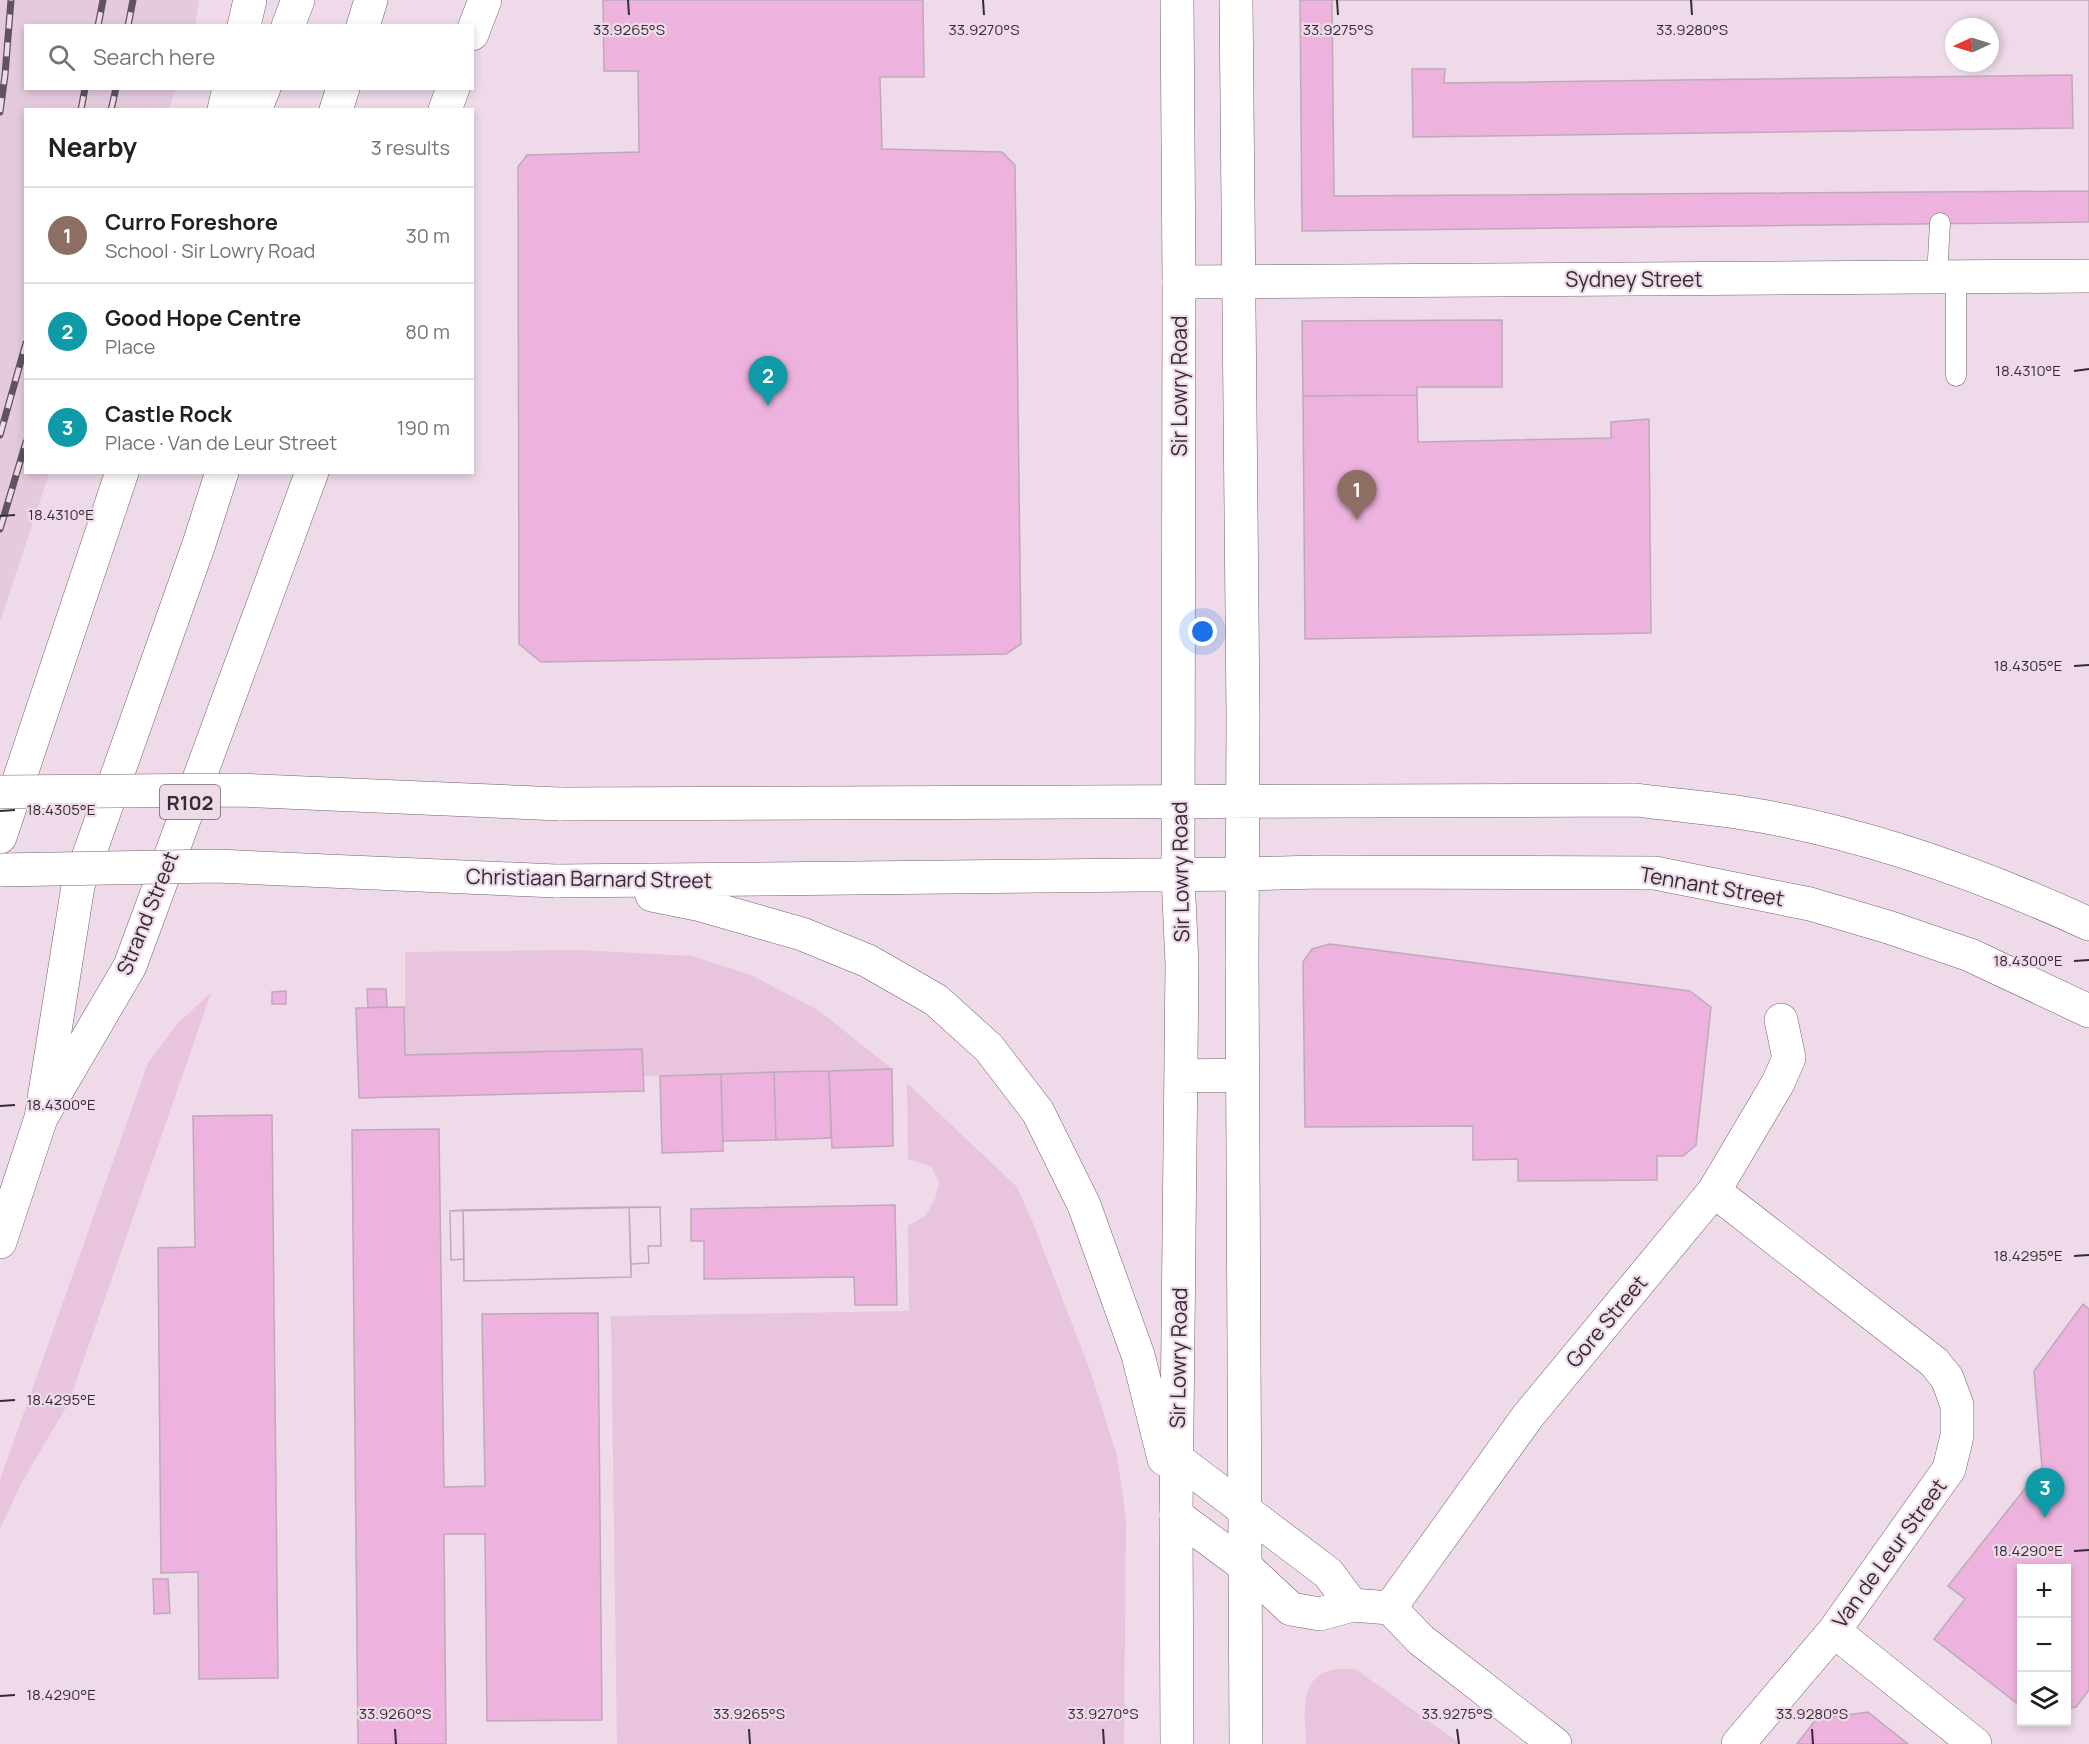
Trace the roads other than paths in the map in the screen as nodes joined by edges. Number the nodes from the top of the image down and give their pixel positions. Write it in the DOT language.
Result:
graph roads {
  1 [pos="250,0"];
  2 [pos="298,0"];
  3 [pos="371,0"];
  4 [pos="485,0"];
  5 [pos="1177,0"];
  6 [pos="1236,0"];
  7 [pos="244,24"];
  8 [pos="289,24"];
  9 [pos="364,24"];
  10 [pos="474,29"];
  11 [pos="229,90"];
  12 [pos="263,90"];
  13 [pos="342,90"];
  14 [pos="452,90"];
  15 [pos="224,108"];
  16 [pos="256,108"];
  17 [pos="337,108"];
  18 [pos="446,108"];
  19 [pos="1940,224"];
  20 [pos="2089,276"];
  21 [pos="1946,277"];
  22 [pos="1179,282"];
  23 [pos="1239,282"];
  24 [pos="1956,376"];
  25 [pos="121,474"];
  26 [pos="221,474"];
  27 [pos="311,474"];
  28 [pos="0,792"];
  29 [pos="1242,801"];
  30 [pos="1178,802"];
  31 [pos="0,837"];
  32 [pos="0,870"];
  33 [pos="1243,874"];
  34 [pos="1178,875"];
  35 [pos="589,882"];
  36 [pos="2089,924"];
  37 [pos="2089,1011"];
  38 [pos="1781,1020"];
  39 [pos="1243,1075"];
  40 [pos="1182,1076"];
  41 [pos="41,1118"];
  42 [pos="1714,1191"];
  43 [pos="0,1242"];
  44 [pos="1177,1459"];
  45 [pos="1244,1510"];
  46 [pos="1176,1515"];
  47 [pos="1245,1566"];
  48 [pos="1352,1605"];
  49 [pos="1390,1608"];
  50 [pos="1834,1631"];
  51 [pos="1177,1744"];
  52 [pos="1246,1744"];
  53 [pos="1555,1744"];
  54 [pos="1738,1744"];
  55 [pos="1974,1744"];
  1 -- 7 [label="main road"];
  2 -- 8 [label="main road"];
  3 -- 9 [label="main road"];
  4 -- 10 [label="main road"];
  5 -- 22 [label="main road, Sir Lowry Road"];
  6 -- 23 [label="main road"];
  11 -- 15 [label="main road"];
  12 -- 16 [label="main road"];
  13 -- 17 [label="main road"];
  14 -- 18 [label="main road"];
  19 -- 21 [label="lane"];
  20 -- 21 [label="main road, Sydney Street"];
  21 -- 23 [label="main road, Sydney Street"];
  21 -- 24 [label="lane"];
  22 -- 23 [label="main road, Sydney Street"];
  22 -- 30 [label="main road, Sir Lowry Road"];
  23 -- 29 [label="main road"];
  25 -- 31 [label="main road"];
  26 -- 41 [label="main road"];
  27 -- 41 [label="main road, Strand Street / R102"];
  28 -- 30 [label="main road, bridge"];
  29 -- 30 [label="main road"];
  29 -- 33 [label="main road"];
  29 -- 36 [label="main road"];
  30 -- 34 [label="main road, Sir Lowry Road"];
  32 -- 35 [label="main road, Christiaan Barnard Street, bridge"];
  33 -- 34 [label="main road, Tennant Street"];
  33 -- 37 [label="main road, Tennant Street"];
  33 -- 39 [label="main road"];
  34 -- 35 [label="main road, Christiaan Barnard Street"];
  34 -- 40 [label="main road, Sir Lowry Road"];
  35 -- 46 [label="main road"];
  38 -- 42 [label="main road, Gore Street"];
  39 -- 40 [label="main road"];
  39 -- 45 [label="main road"];
  40 -- 44 [label="main road, Sir Lowry Road"];
  41 -- 43 [label="main road, Strand Street / R102"];
  42 -- 49 [label="main road, Gore Street"];
  42 -- 50 [label="main road, Van de Leur Street"];
  44 -- 45 [label="main road"];
  44 -- 46 [label="main road, Sir Lowry Road"];
  45 -- 47 [label="main road"];
  45 -- 48 [label="main road"];
  46 -- 47 [label="main road"];
  46 -- 51 [label="main road, Sir Lowry Road"];
  47 -- 48 [label="main road"];
  47 -- 52 [label="main road"];
  48 -- 49 [label="main road"];
  49 -- 53 [label="main road"];
  50 -- 54 [label="main road, Van de Leur Street"];
  50 -- 55 [label="main road"];
}
